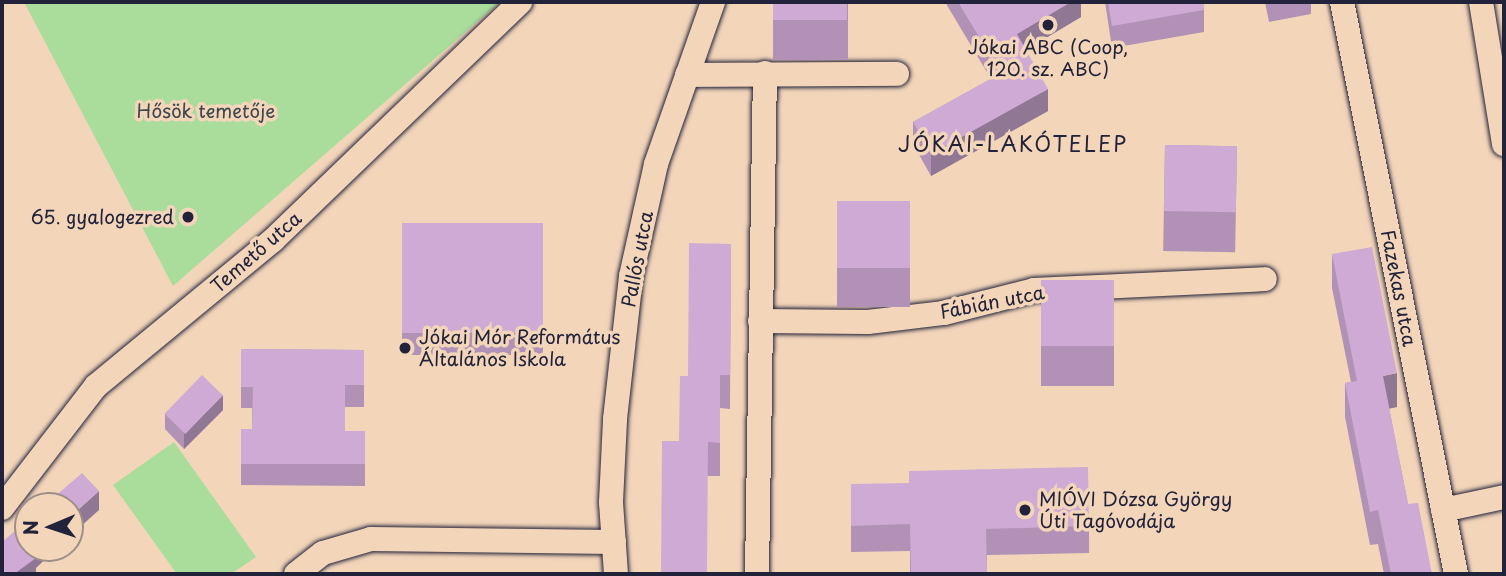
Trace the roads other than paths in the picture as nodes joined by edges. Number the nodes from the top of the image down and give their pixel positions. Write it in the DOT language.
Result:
graph roads {
  1 [pos="520,2"];
  2 [pos="713,2"];
  3 [pos="1342,2"];
  4 [pos="1481,2"];
  5 [pos="765,74"];
  6 [pos="897,74"];
  7 [pos="687,75"];
  8 [pos="1504,144"];
  9 [pos="1265,279"];
  10 [pos="760,321"];
  11 [pos="1504,498"];
  12 [pos="2,508"];
  13 [pos="1443,510"];
  14 [pos="614,542"];
  15 [pos="296,574"];
  16 [pos="616,574"];
  17 [pos="757,574"];
  18 [pos="1456,574"];
  1 -- 12 [label="street, Temető utca"];
  2 -- 7 [label="street, Pallós utca"];
  3 -- 13 [label="street, Fazekas utca"];
  4 -- 8 [label="street"];
  5 -- 6 [label="street"];
  5 -- 7 [label="street"];
  5 -- 10 [label="street"];
  7 -- 14 [label="street, Pallós utca"];
  9 -- 10 [label="street, Fábián utca"];
  10 -- 17 [label="street"];
  11 -- 13 [label="street"];
  13 -- 18 [label="street, Fazekas utca"];
  14 -- 15 [label="street"];
  14 -- 16 [label="street, Pallós utca"];
}
